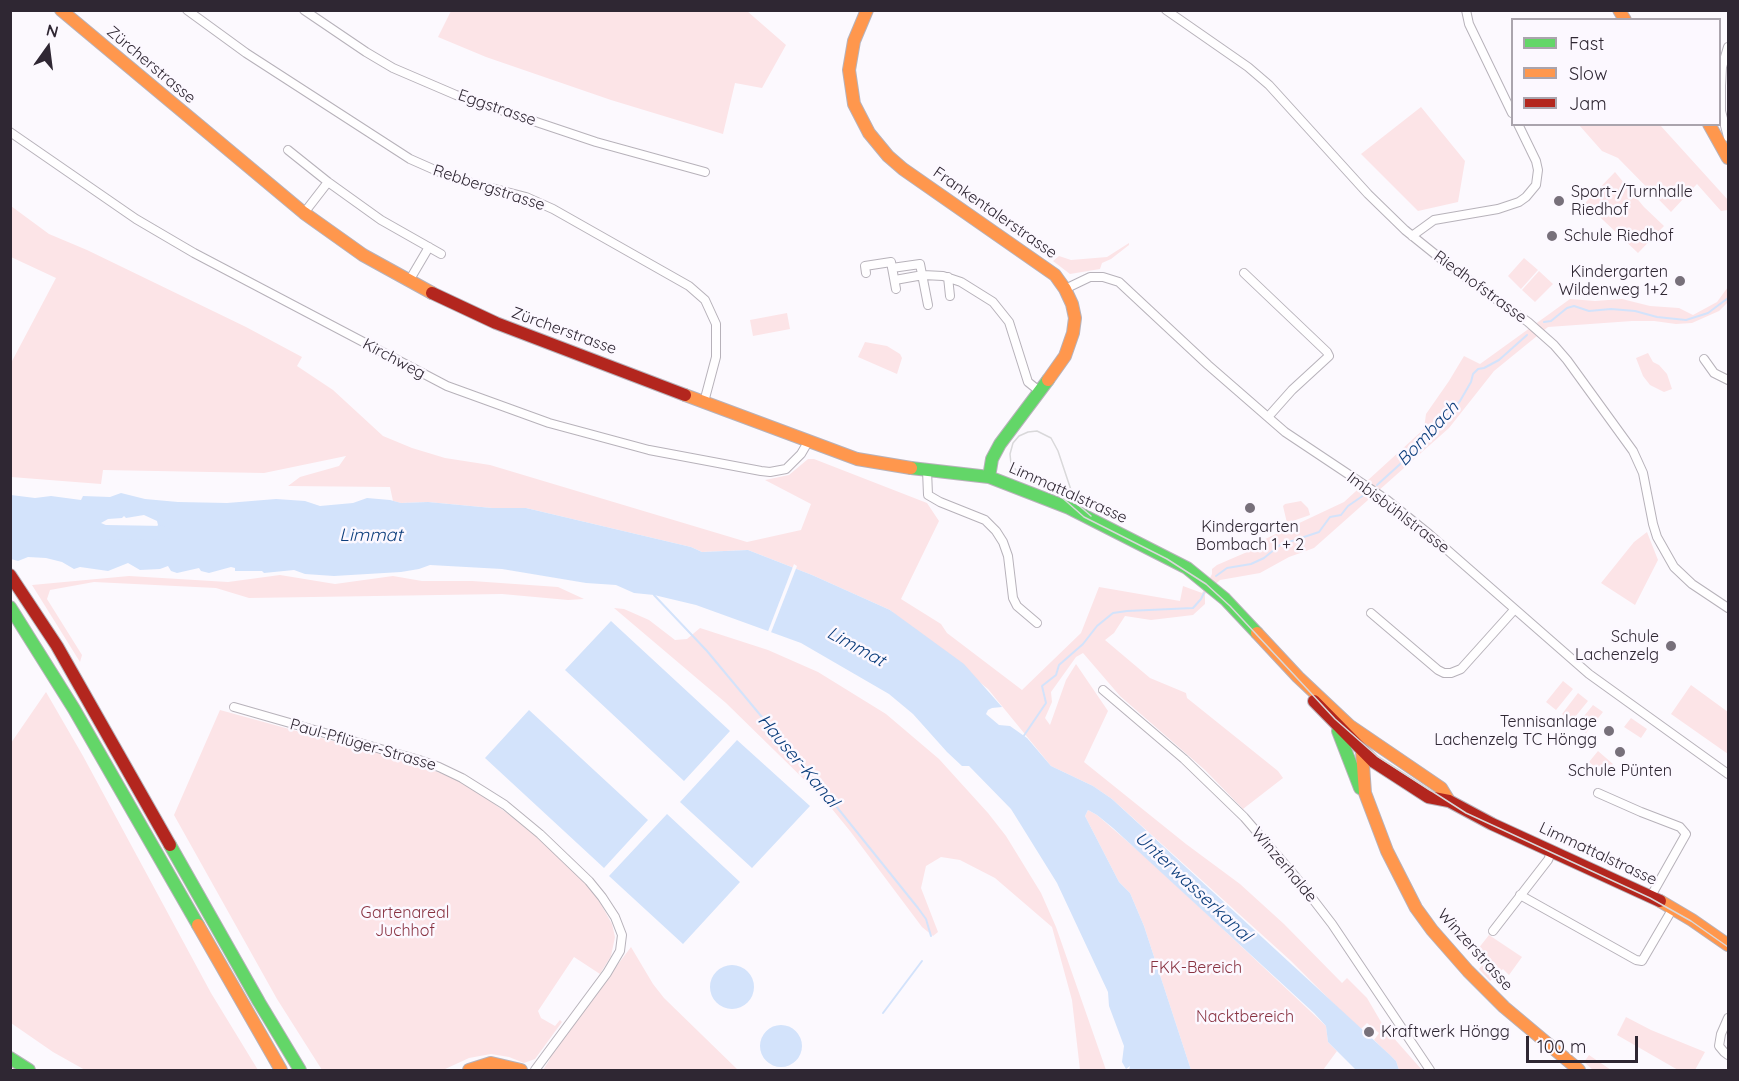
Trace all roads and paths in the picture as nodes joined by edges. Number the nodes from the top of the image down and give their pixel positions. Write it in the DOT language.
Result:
graph roads {
  1 [pos="61,10"];
  2 [pos="188,10"];
  3 [pos="304,10"];
  4 [pos="867,10"];
  5 [pos="1166,10"];
  6 [pos="1466,10"];
  7 [pos="1728,47"];
  8 [pos="1721,86"];
  9 [pos="1721,108"];
  10 [pos="1511,111"];
  11 [pos="1519,126"];
  12 [pos="1710,126"];
  13 [pos="10,132"];
  14 [pos="1728,137"];
  15 [pos="288,150"];
  16 [pos="1728,158"];
  17 [pos="705,172"];
  18 [pos="328,182"];
  19 [pos="304,213"];
  20 [pos="1412,236"];
  21 [pos="429,247"];
  22 [pos="441,254"];
  23 [pos="892,268"];
  24 [pos="866,273"];
  25 [pos="1244,273"];
  26 [pos="923,275"];
  27 [pos="948,277"];
  28 [pos="409,281"];
  29 [pos="1065,289"];
  30 [pos="950,296"];
  31 [pos="928,305"];
  32 [pos="1704,359"];
  33 [pos="1728,380"];
  34 [pos="1038,390"];
  35 [pos="708,403"];
  36 [pos="1268,417"];
  37 [pos="808,442"];
  38 [pos="927,470"];
  39 [pos="989,477"];
  40 [pos="10,575"];
  41 [pos="10,607"];
  42 [pos="1728,608"];
  43 [pos="1514,609"];
  44 [pos="1371,613"];
  45 [pos="1037,623"];
  46 [pos="1298,677"];
  47 [pos="1104,690"];
  48 [pos="234,707"];
  49 [pos="1336,726"];
  50 [pos="1366,746"];
  51 [pos="1353,768"];
  52 [pos="1385,769"];
  53 [pos="1728,774"];
  54 [pos="1365,793"];
  55 [pos="1598,793"];
  56 [pos="1449,801"];
  57 [pos="1552,851"];
  58 [pos="1520,895"];
  59 [pos="1651,896"];
  60 [pos="1673,908"];
  61 [pos="1493,931"];
  62 [pos="1728,945"];
  63 [pos="1728,1019"];
  64 [pos="1728,1055"];
  65 [pos="10,1058"];
  66 [pos="29,1071"];
  67 [pos="281,1071"];
  68 [pos="300,1071"];
  69 [pos="469,1071"];
  70 [pos="521,1071"];
  71 [pos="535,1071"];
  72 [pos="1430,1071"];
  73 [pos="1579,1071"];
  1 -- 19 [label="main road, Zürcherstrasse"];
  2 -- 35 [label="street, Rebbergstrasse"];
  3 -- 17 [label="street, Eggstrasse"];
  4 -- 29 [label="main road, Frankentalerstrasse"];
  5 -- 20 [label="street, Riedhofstrasse"];
  6 -- 10 [label="street"];
  7 -- 8 [label="street"];
  9 -- 14 [label="street"];
  11 -- 20 [label="street"];
  12 -- 16 [label="main road"];
  13 -- 37 [label="street, Kirchweg"];
  15 -- 18 [label="street"];
  18 -- 19 [label="street"];
  18 -- 21 [label="street"];
  19 -- 28 [label="main road, Zürcherstrasse"];
  20 -- 42 [label="street, Riedhofstrasse"];
  21 -- 22 [label="street"];
  21 -- 28 [label="street"];
  23 -- 24 [label="street"];
  23 -- 26 [label="street"];
  23 -- 26 [label="street"];
  25 -- 36 [label="street"];
  26 -- 27 [label="street"];
  26 -- 31 [label="street"];
  27 -- 30 [label="street"];
  27 -- 34 [label="street"];
  28 -- 35 [label="main road, Zürcherstrasse"];
  29 -- 34 [label="main road, Frankentalerstrasse"];
  29 -- 36 [label="street, Imbisbühlstrasse"];
  32 -- 33 [label="street"];
  34 -- 39 [label="main road, Frankentalerstrasse"];
  35 -- 37 [label="main road, Limmattalstrasse"];
  36 -- 43 [label="street, Imbisbühlstrasse"];
  37 -- 38 [label="main road, Limmattalstrasse"];
  38 -- 39 [label="main road, Limmattalstrasse"];
  38 -- 45 [label="street"];
  39 -- 46 [label="main road, Limmattalstrasse"];
  40 -- 68 [label="main road"];
  41 -- 67 [label="main road"];
  43 -- 44 [label="street"];
  43 -- 53 [label="street, Imbisbühlstrasse"];
  46 -- 49 [label="main road, Limmattalstrasse"];
  46 -- 50 [label="main road, Limmattalstrasse"];
  47 -- 72 [label="street, Winzerhalde"];
  48 -- 71 [label="street, Paul-Pflüger-Strasse"];
  49 -- 50 [label="main road, Limmattalstrasse"];
  49 -- 51 [label="main road, Winzerstrasse"];
  50 -- 51 [label="main road"];
  50 -- 52 [label="main road, Limmattalstrasse"];
  50 -- 54 [label="main road, Winzerstrasse"];
  50 -- 56 [label="main road, Limmattalstrasse"];
  51 -- 54 [label="main road, Winzerstrasse"];
  52 -- 54 [label="main road"];
  52 -- 56 [label="main road, Limmattalstrasse"];
  54 -- 73 [label="main road, Winzerstrasse"];
  55 -- 59 [label="street"];
  56 -- 57 [label="main road, Limmattalstrasse"];
  57 -- 58 [label="street"];
  57 -- 59 [label="main road, Limmattalstrasse"];
  58 -- 60 [label="street"];
  58 -- 61 [label="street"];
  59 -- 60 [label="main road, Limmattalstrasse"];
  60 -- 62 [label="main road, Limmattalstrasse"];
  63 -- 64 [label="street"];
  65 -- 66 [label="main road"];
  69 -- 70 [label="main road"];
}
